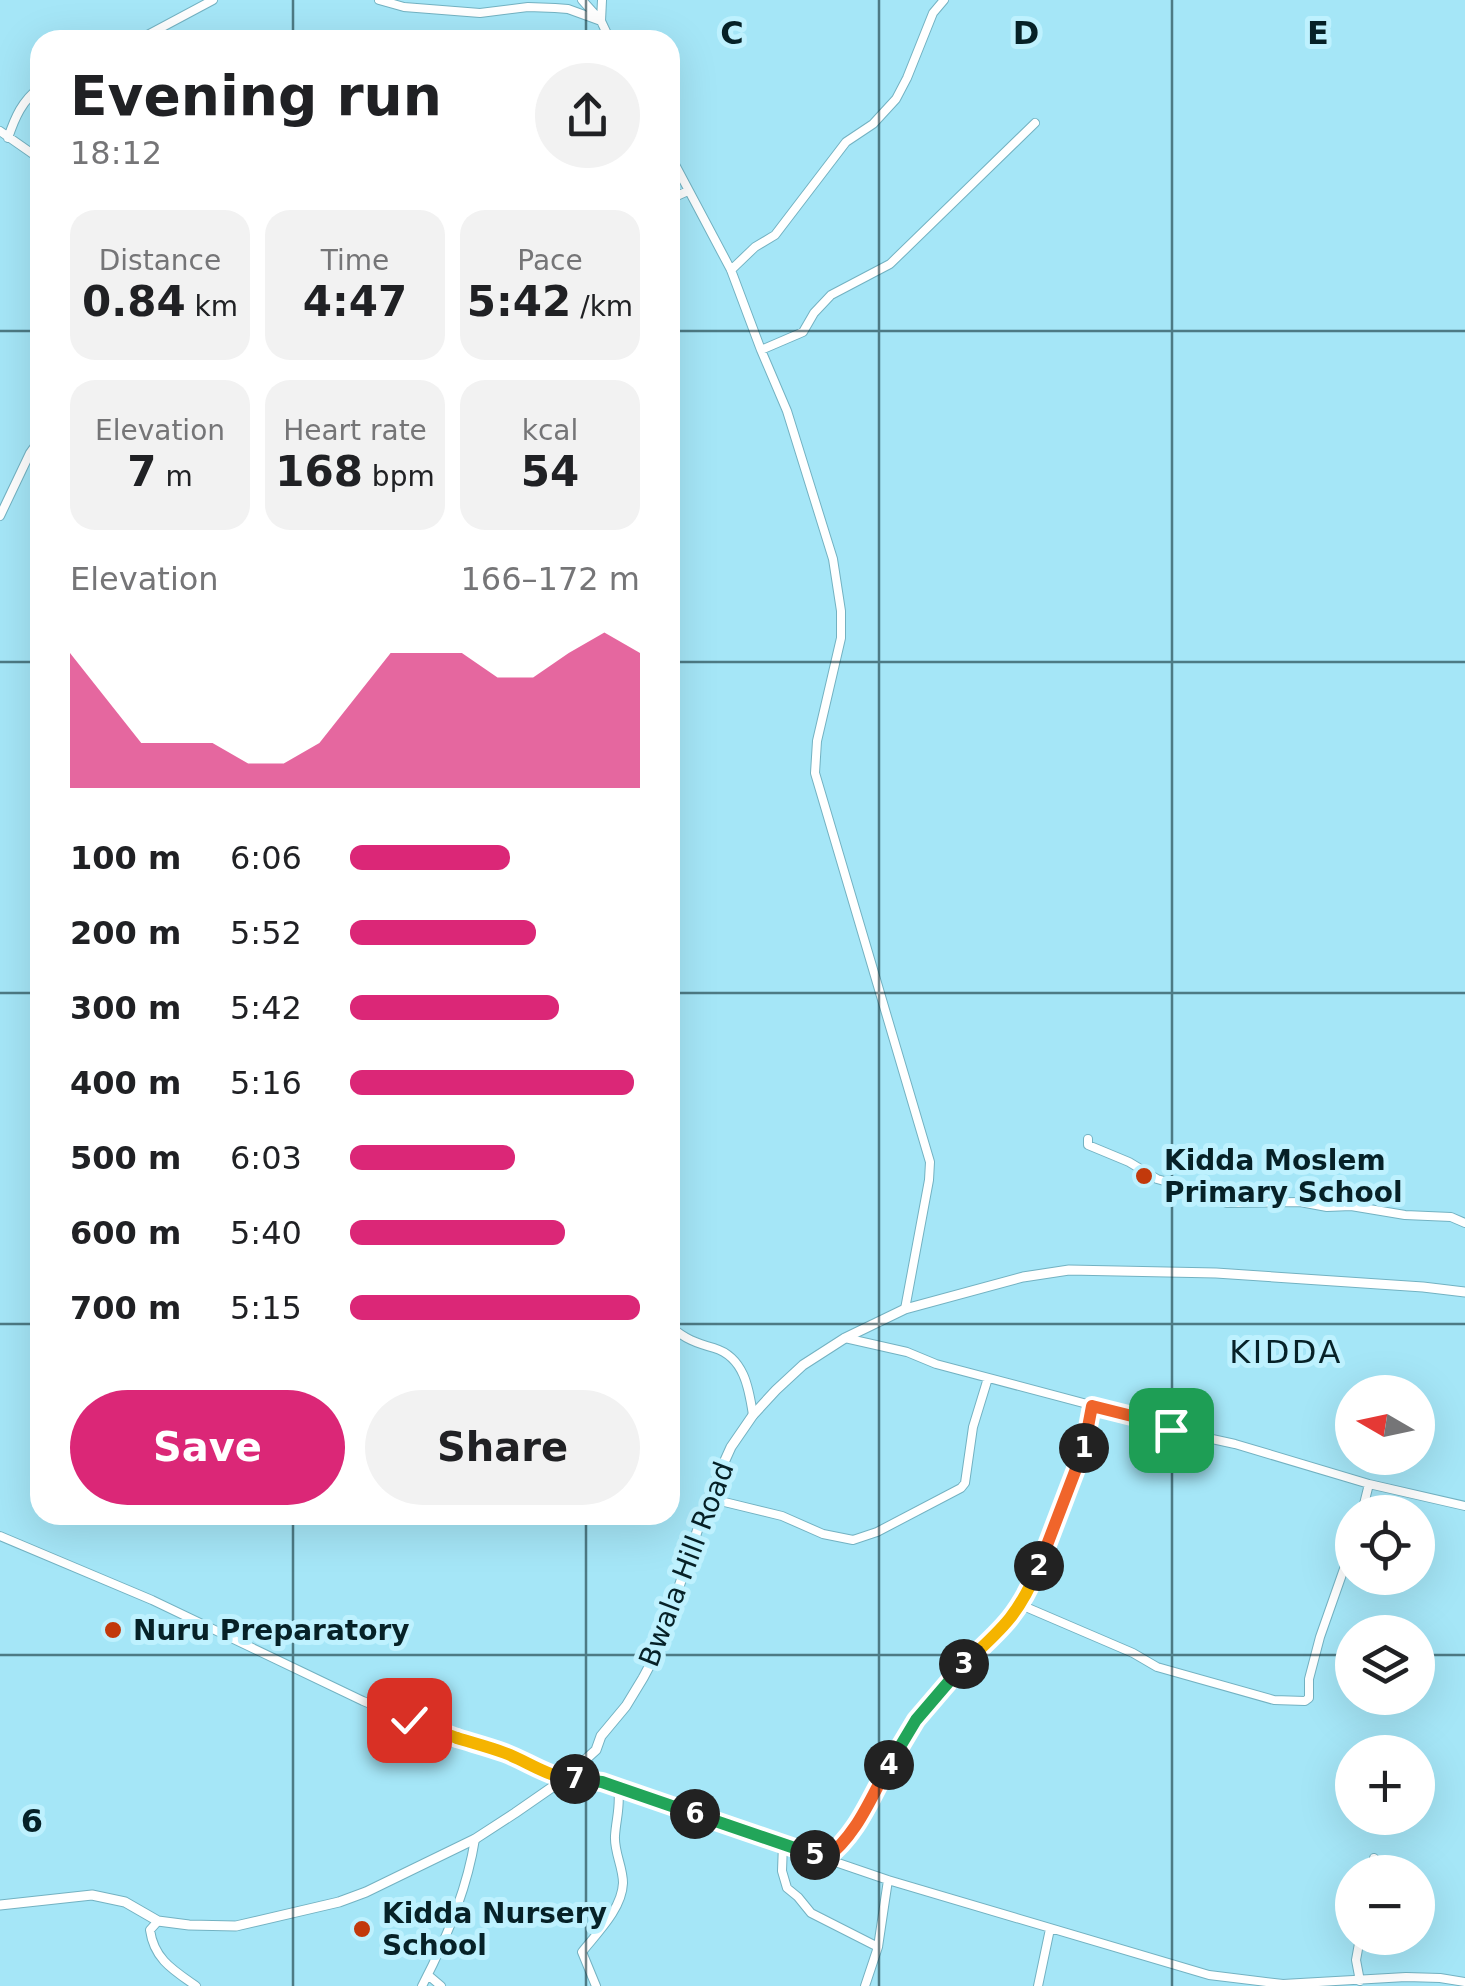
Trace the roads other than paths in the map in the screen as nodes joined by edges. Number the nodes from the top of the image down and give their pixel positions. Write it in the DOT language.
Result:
graph roads {
  1 [pos="212,0"];
  2 [pos="379,0"];
  3 [pos="582,0"];
  4 [pos="602,0"];
  5 [pos="944,0"];
  6 [pos="601,21"];
  7 [pos="157,30"];
  8 [pos="605,30"];
  9 [pos="30,96"];
  10 [pos="1036,124"];
  11 [pos="4,135"];
  12 [pos="30,152"];
  13 [pos="680,175"];
  14 [pos="688,191"];
  15 [pos="680,195"];
  16 [pos="732,270"];
  17 [pos="761,350"];
  18 [pos="30,454"];
  19 [pos="0,516"];
  20 [pos="1088,1139"];
  21 [pos="1465,1223"];
  22 [pos="1465,1292"];
  23 [pos="905,1309"];
  24 [pos="680,1335"];
  25 [pos="845,1338"];
  26 [pos="988,1378"];
  27 [pos="1092,1406"];
  28 [pos="752,1416"];
  29 [pos="1369,1484"];
  30 [pos="1366,1495"];
  31 [pos="708,1498"];
  32 [pos="1465,1506"];
  33 [pos="0,1536"];
  34 [pos="1335,1595"];
  35 [pos="1021,1605"];
  36 [pos="564,1778"];
  37 [pos="618,1788"];
  38 [pos="475,1839"];
  39 [pos="784,1844"];
  40 [pos="825,1859"];
  41 [pos="888,1880"];
  42 [pos="0,1905"];
  43 [pos="158,1921"];
  44 [pos="1050,1929"];
  45 [pos="878,1947"];
  46 [pos="1357,1955"];
  47 [pos="428,1975"];
  48 [pos="1360,1981"];
  49 [pos="1465,1982"];
  50 [pos="1283,1985"];
  51 [pos="196,1986"];
  52 [pos="422,1986"];
  53 [pos="441,1986"];
  54 [pos="596,1986"];
  55 [pos="865,1986"];
  56 [pos="1038,1986"];
  1 -- 7 [label="street"];
  2 -- 6 [label="street"];
  3 -- 6 [label="street"];
  4 -- 6 [label="street"];
  5 -- 16 [label="street"];
  6 -- 8 [label="street"];
  9 -- 11 [label="street"];
  10 -- 17 [label="street"];
  11 -- 12 [label="street"];
  13 -- 14 [label="street"];
  14 -- 15 [label="street"];
  14 -- 16 [label="street"];
  16 -- 17 [label="street"];
  17 -- 23 [label="street"];
  18 -- 19 [label="street"];
  20 -- 21 [label="street"];
  22 -- 23 [label="street, Bwala Hill Road"];
  23 -- 25 [label="street, Bwala Hill Road"];
  24 -- 28 [label="street"];
  25 -- 26 [label="street"];
  25 -- 28 [label="street, Bwala Hill Road"];
  26 -- 27 [label="street"];
  26 -- 31 [label="street"];
  27 -- 29 [label="street"];
  27 -- 35 [label="street"];
  28 -- 31 [label="street, Bwala Hill Road"];
  29 -- 30 [label="street"];
  29 -- 32 [label="street"];
  31 -- 36 [label="street, Bwala Hill Road"];
  33 -- 36 [label="street"];
  34 -- 35 [label="street"];
  35 -- 40 [label="street"];
  36 -- 37 [label="street"];
  36 -- 38 [label="street, Bwala Hill Road"];
  37 -- 39 [label="street"];
  37 -- 54 [label="street"];
  38 -- 43 [label="street, Bwala Hill Road"];
  38 -- 47 [label="street"];
  39 -- 40 [label="street"];
  39 -- 45 [label="street"];
  40 -- 41 [label="street"];
  41 -- 44 [label="street"];
  41 -- 45 [label="street"];
  42 -- 43 [label="street, Bwala Hill Road"];
  43 -- 51 [label="street"];
  44 -- 50 [label="street"];
  44 -- 56 [label="street"];
  45 -- 55 [label="street"];
  46 -- 48 [label="street"];
  47 -- 52 [label="street"];
  47 -- 53 [label="street"];
  48 -- 49 [label="street"];
  48 -- 50 [label="street"];
}
